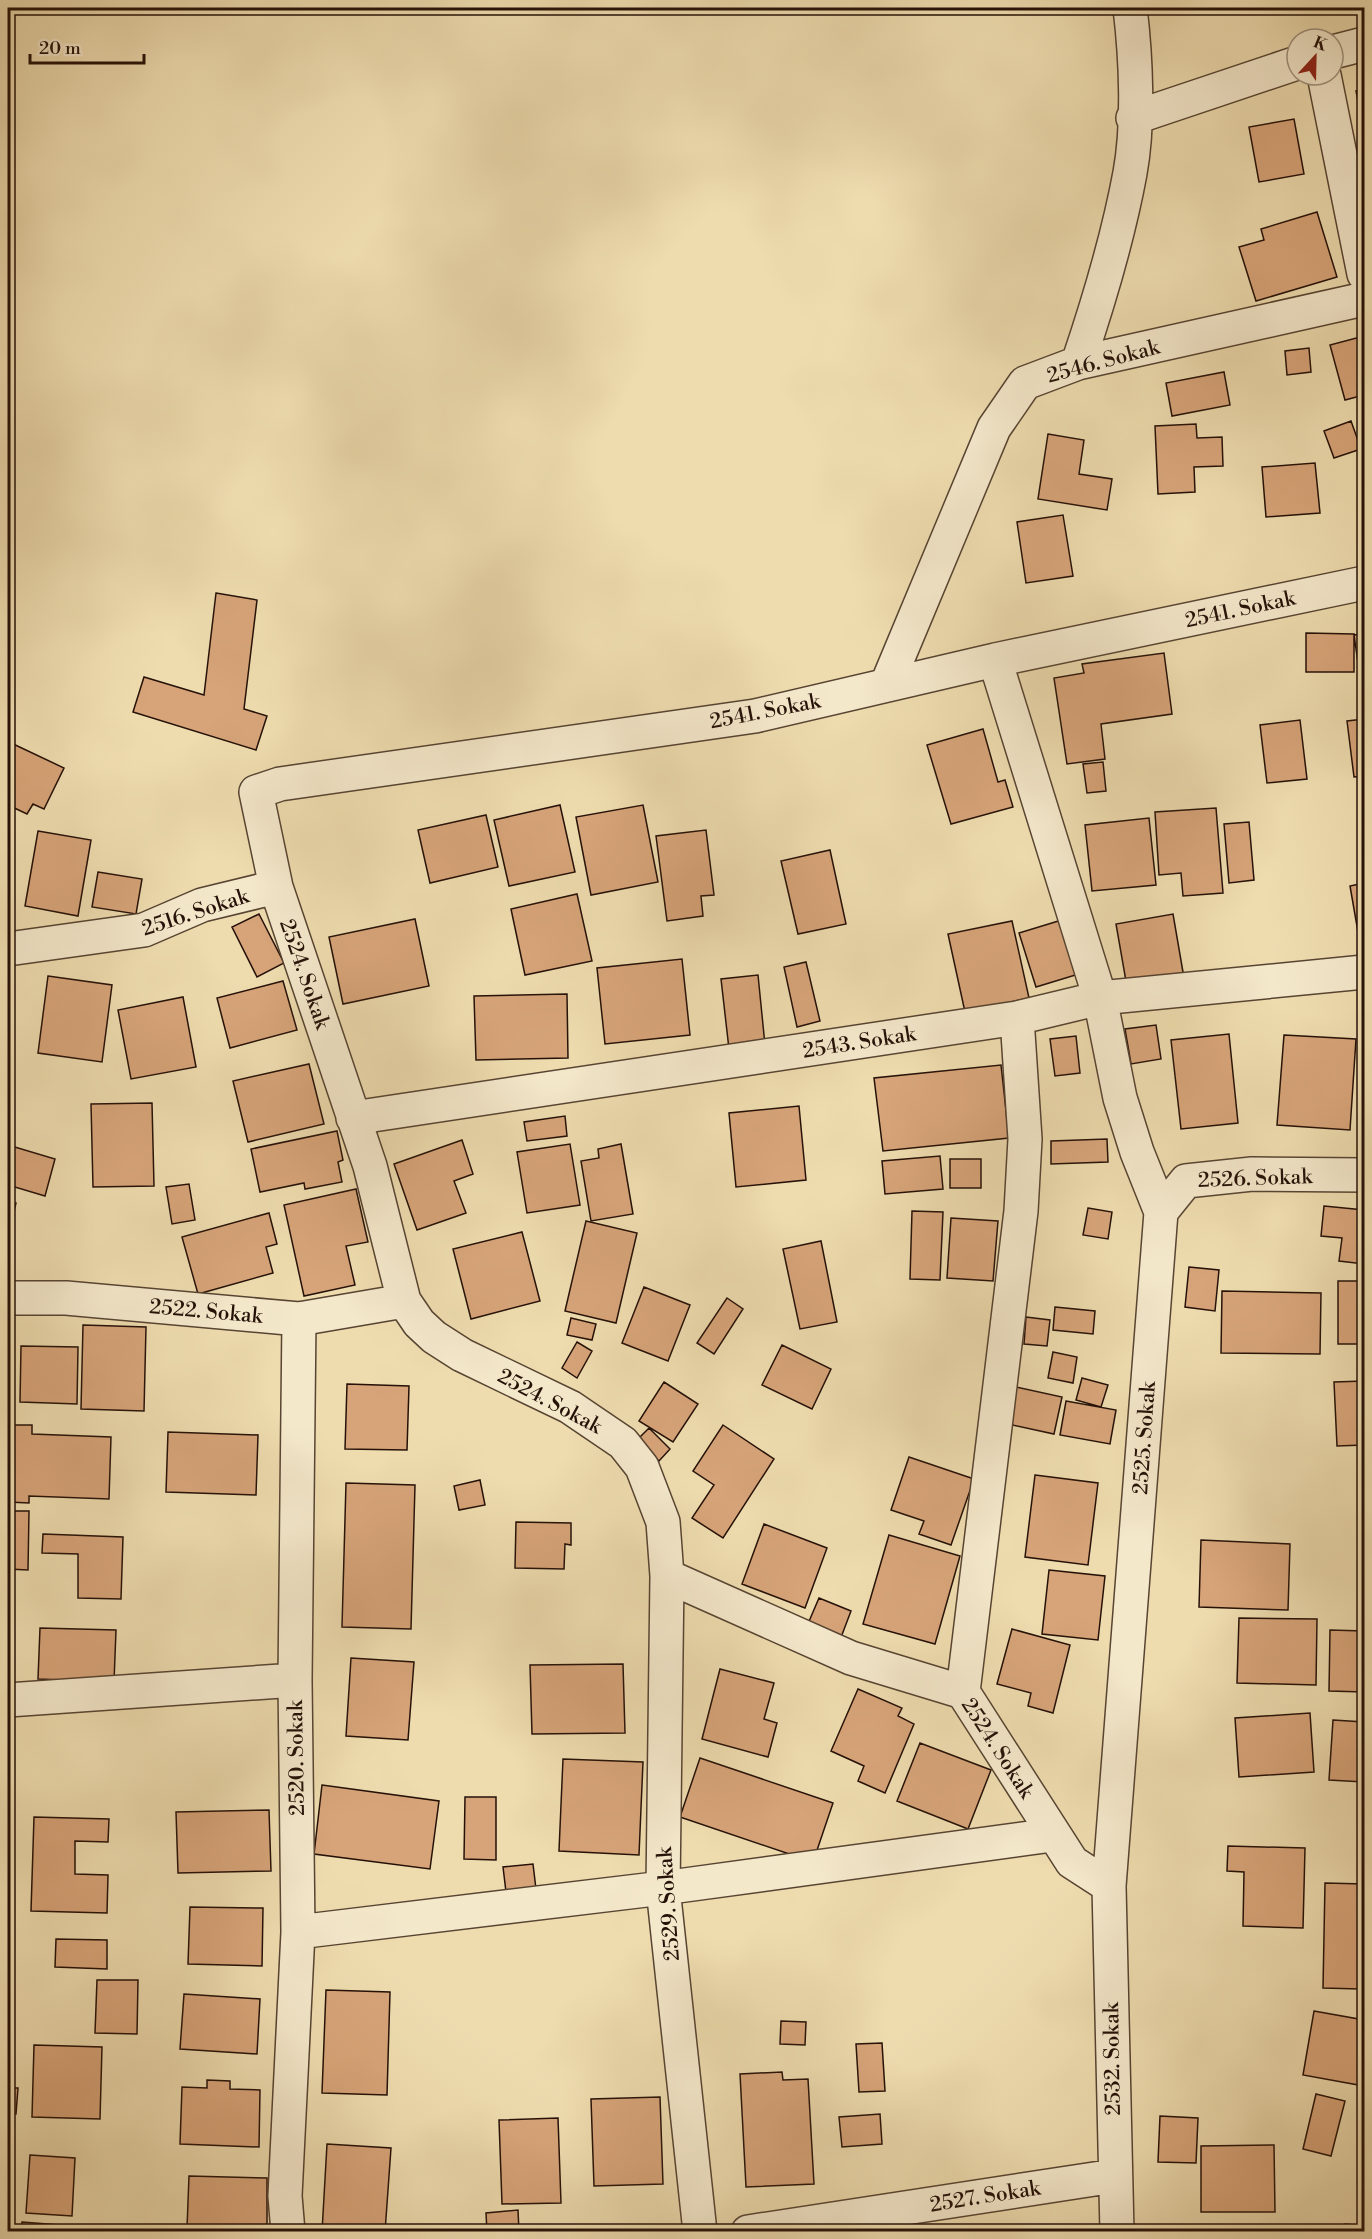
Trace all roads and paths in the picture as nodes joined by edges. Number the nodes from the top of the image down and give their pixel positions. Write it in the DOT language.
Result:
graph roads {
  1 [pos="1130,8"];
  2 [pos="1365,44"];
  3 [pos="1345,49"];
  4 [pos="1285,67"];
  5 [pos="1326,87"];
  6 [pos="1133,118"];
  7 [pos="1365,274"];
  8 [pos="1365,299"];
  9 [pos="1078,363"];
  10 [pos="1365,583"];
  11 [pos="995,660"];
  12 [pos="887,684"];
  13 [pos="276,887"];
  14 [pos="8,949"];
  15 [pos="1365,972"];
  16 [pos="1100,998"];
  17 [pos="1017,1018"];
  18 [pos="353,1118"];
  19 [pos="1365,1175"];
  20 [pos="1161,1212"];
  21 [pos="8,1298"];
  22 [pos="404,1301"];
  23 [pos="299,1319"];
  24 [pos="667,1576"];
  25 [pos="295,1680"];
  26 [pos="963,1692"];
  27 [pos="8,1700"];
  28 [pos="1052,1834"];
  29 [pos="1110,1886"];
  30 [pos="663,1888"];
  31 [pos="298,1932"];
  32 [pos="1114,2176"];
  33 [pos="288,2232"];
  34 [pos="700,2232"];
  35 [pos="748,2232"];
  36 [pos="1116,2232"];
  1 -- 6 [label="street"];
  2 -- 3 [label="street"];
  4 -- 6 [label="street"];
  5 -- 7 [label="street"];
  6 -- 9 [label="street"];
  8 -- 9 [label="street, 2546. Sokak"];
  9 -- 12 [label="street, 2546. Sokak"];
  10 -- 11 [label="street, 2541. Sokak"];
  11 -- 12 [label="street, 2541. Sokak"];
  11 -- 16 [label="street, 2525. Sokak"];
  12 -- 13 [label="street, 2541. Sokak"];
  13 -- 14 [label="street, 2516. Sokak"];
  13 -- 18 [label="street, 2524. Sokak"];
  15 -- 16 [label="street, 2543. Sokak"];
  16 -- 17 [label="street, 2543. Sokak"];
  16 -- 20 [label="street, 2525. Sokak"];
  17 -- 18 [label="street, 2543. Sokak"];
  17 -- 26 [label="street"];
  18 -- 22 [label="street, 2524. Sokak"];
  19 -- 20 [label="street, 2526. Sokak"];
  20 -- 29 [label="street, 2525. Sokak"];
  21 -- 23 [label="street, 2522. Sokak"];
  22 -- 23 [label="street, 2522. Sokak"];
  22 -- 24 [label="street, 2524. Sokak"];
  23 -- 25 [label="street, 2520. Sokak"];
  24 -- 26 [label="street, 2524. Sokak"];
  24 -- 30 [label="street, 2529. Sokak"];
  25 -- 27 [label="street"];
  25 -- 31 [label="street, 2520. Sokak"];
  26 -- 28 [label="street, 2524. Sokak"];
  28 -- 29 [label="street, 2524. Sokak"];
  28 -- 30 [label="street"];
  29 -- 32 [label="street, 2532. Sokak"];
  30 -- 31 [label="street"];
  30 -- 34 [label="street, 2529. Sokak"];
  31 -- 33 [label="street, 2520. Sokak"];
  32 -- 35 [label="street, 2527. Sokak"];
  32 -- 36 [label="street, 2532. Sokak"];
}
